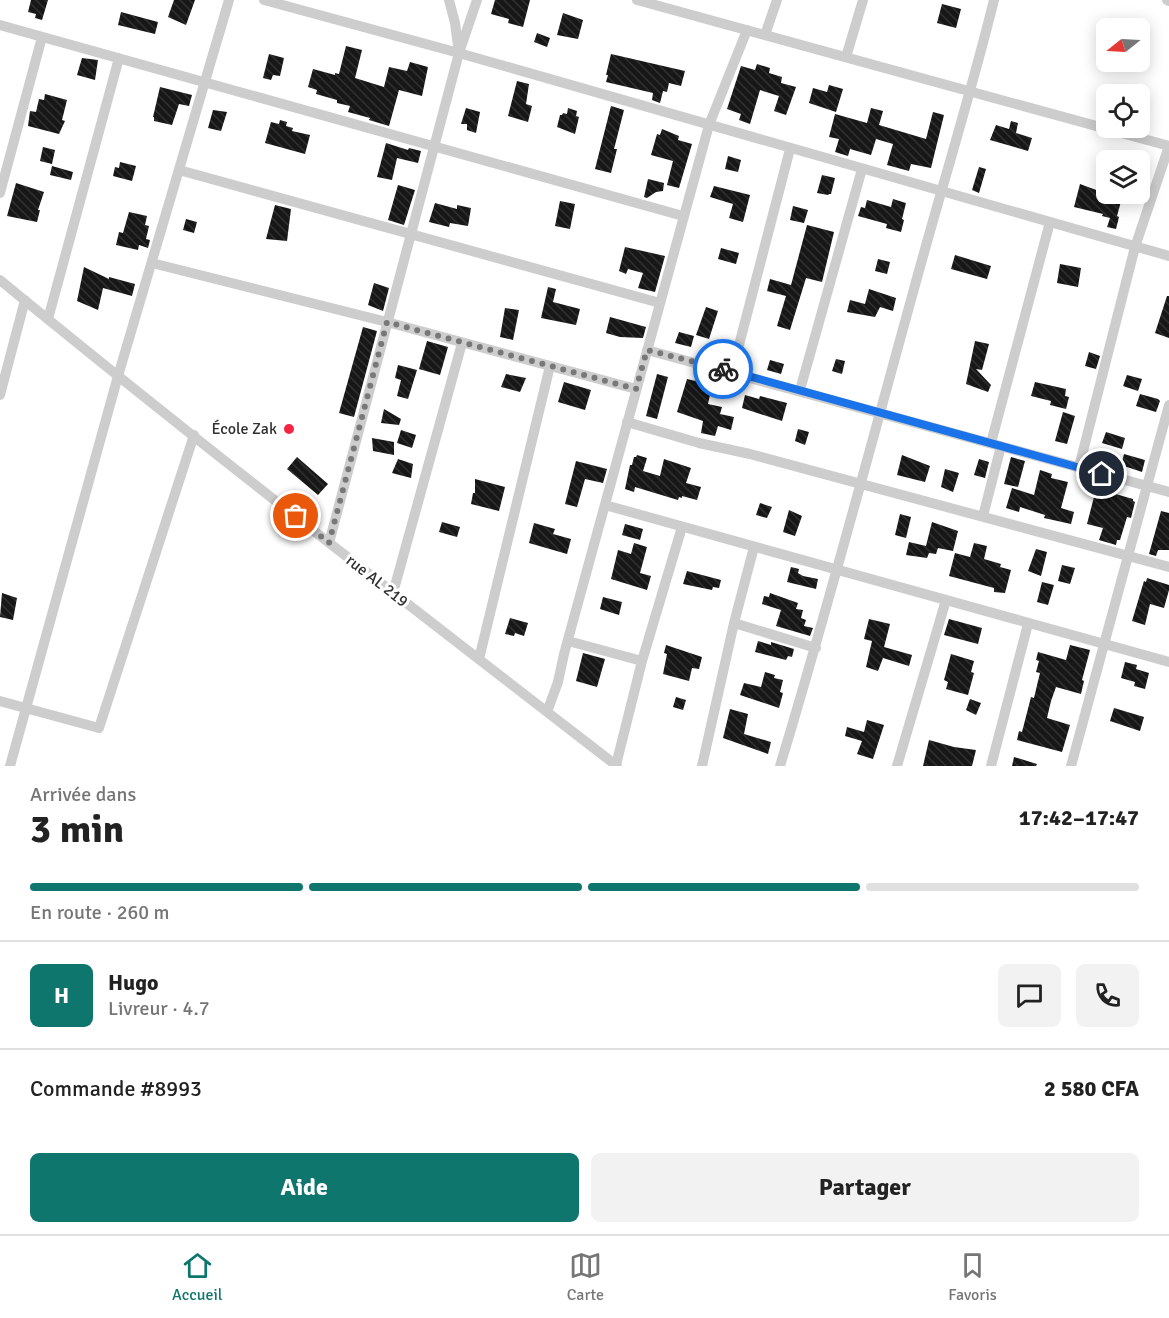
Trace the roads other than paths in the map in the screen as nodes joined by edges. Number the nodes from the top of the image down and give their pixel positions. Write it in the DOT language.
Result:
graph roads {
  1 [pos="229,0"];
  2 [pos="264,0"];
  3 [pos="449,0"];
  4 [pos="477,0"];
  5 [pos="637,0"];
  6 [pos="777,0"];
  7 [pos="863,0"];
  8 [pos="994,0"];
  9 [pos="288,3"];
  10 [pos="0,25"];
  11 [pos="747,30"];
  12 [pos="765,35"];
  13 [pos="42,37"];
  14 [pos="459,53"];
  15 [pos="846,57"];
  16 [pos="119,58"];
  17 [pos="205,82"];
  18 [pos="971,92"];
  19 [pos="709,125"];
  20 [pos="434,146"];
  21 [pos="1169,146"];
  22 [pos="790,149"];
  23 [pos="179,170"];
  24 [pos="862,170"];
  25 [pos="941,192"];
  26 [pos="0,193"];
  27 [pos="683,216"];
  28 [pos="1050,222"];
  29 [pos="411,234"];
  30 [pos="1136,247"];
  31 [pos="1169,256"];
  32 [pos="152,263"];
  33 [pos="0,280"];
  34 [pos="25,300"];
  35 [pos="660,303"];
  36 [pos="48,319"];
  37 [pos="387,322"];
  38 [pos="462,343"];
  39 [pos="647,350"];
  40 [pos="550,366"];
  41 [pos="732,372"];
  42 [pos="118,376"];
  43 [pos="636,389"];
  44 [pos="800,390"];
  45 [pos="0,395"];
  46 [pos="1169,405"];
  47 [pos="880,413"];
  48 [pos="627,422"];
  49 [pos="194,435"];
  50 [pos="996,445"];
  51 [pos="1079,467"];
  52 [pos="861,484"];
  53 [pos="1147,486"];
  54 [pos="1169,492"];
  55 [pos="605,505"];
  56 [pos="983,516"];
  57 [pos="682,527"];
  58 [pos="329,543"];
  59 [pos="754,547"];
  60 [pos="1128,557"];
  61 [pos="1169,567"];
  62 [pos="837,570"];
  63 [pos="393,593"];
  64 [pos="946,600"];
  65 [pos="734,623"];
  66 [pos="1028,624"];
  67 [pos="568,641"];
  68 [pos="1104,644"];
  69 [pos="816,648"];
  70 [pos="479,659"];
  71 [pos="642,661"];
  72 [pos="1169,662"];
  73 [pos="0,700"];
  74 [pos="26,708"];
  75 [pos="547,712"];
  76 [pos="10,766"];
  77 [pos="616,766"];
  78 [pos="702,766"];
  79 [pos="780,766"];
  80 [pos="897,766"];
  81 [pos="991,766"];
  82 [pos="1071,766"];
  1 -- 17 [label="street"];
  2 -- 9 [label="street"];
  3 -- 14 [label="street"];
  4 -- 14 [label="street"];
  5 -- 11 [label="street"];
  6 -- 12 [label="street"];
  7 -- 15 [label="street"];
  8 -- 18 [label="street"];
  9 -- 14 [label="street"];
  10 -- 13 [label="street"];
  11 -- 12 [label="street"];
  11 -- 19 [label="street"];
  12 -- 15 [label="street"];
  13 -- 16 [label="street"];
  13 -- 26 [label="street"];
  14 -- 19 [label="street"];
  14 -- 20 [label="street"];
  15 -- 18 [label="street"];
  16 -- 17 [label="street"];
  16 -- 36 [label="street"];
  17 -- 20 [label="street"];
  17 -- 23 [label="street"];
  18 -- 21 [label="street"];
  18 -- 25 [label="street"];
  19 -- 22 [label="street"];
  19 -- 27 [label="street"];
  20 -- 27 [label="street"];
  20 -- 29 [label="street"];
  21 -- 30 [label="street"];
  22 -- 24 [label="street"];
  22 -- 41 [label="street"];
  23 -- 29 [label="street"];
  23 -- 32 [label="street"];
  24 -- 25 [label="street"];
  24 -- 44 [label="street"];
  25 -- 28 [label="street"];
  25 -- 47 [label="street"];
  27 -- 35 [label="street"];
  28 -- 30 [label="street"];
  28 -- 50 [label="street"];
  29 -- 35 [label="street"];
  29 -- 37 [label="street"];
  30 -- 31 [label="street"];
  30 -- 51 [label="street"];
  32 -- 37 [label="street"];
  32 -- 42 [label="street"];
  33 -- 34 [label="street, rue AL 219"];
  34 -- 36 [label="street, rue AL 219"];
  34 -- 45 [label="street"];
  35 -- 39 [label="street"];
  36 -- 42 [label="street, rue AL 219"];
  37 -- 38 [label="street"];
  37 -- 58 [label="street"];
  38 -- 40 [label="street"];
  38 -- 63 [label="street"];
  39 -- 41 [label="street"];
  39 -- 43 [label="street"];
  40 -- 43 [label="street"];
  40 -- 70 [label="street"];
  41 -- 44 [label="street"];
  42 -- 49 [label="street, rue AL 219"];
  42 -- 74 [label="street"];
  43 -- 48 [label="street"];
  44 -- 47 [label="street"];
  46 -- 53 [label="street"];
  47 -- 50 [label="street"];
  47 -- 52 [label="street"];
  48 -- 52 [label="street"];
  48 -- 55 [label="street"];
  49 -- 58 [label="street, rue AL 219"];
  49 -- 74 [label="street"];
  50 -- 51 [label="street"];
  50 -- 56 [label="street"];
  51 -- 53 [label="street"];
  52 -- 56 [label="street"];
  52 -- 62 [label="street"];
  53 -- 54 [label="street"];
  53 -- 60 [label="street"];
  55 -- 57 [label="street"];
  55 -- 67 [label="street"];
  56 -- 60 [label="street"];
  57 -- 59 [label="street"];
  57 -- 71 [label="street"];
  58 -- 63 [label="street, rue AL 219"];
  59 -- 62 [label="street"];
  59 -- 65 [label="street"];
  60 -- 61 [label="street"];
  60 -- 68 [label="street"];
  62 -- 64 [label="street"];
  62 -- 69 [label="street"];
  63 -- 70 [label="street, rue AL 219"];
  64 -- 66 [label="street"];
  64 -- 80 [label="street"];
  65 -- 69 [label="street"];
  65 -- 78 [label="street"];
  66 -- 68 [label="street"];
  66 -- 81 [label="street"];
  67 -- 71 [label="street"];
  67 -- 75 [label="street"];
  68 -- 72 [label="street"];
  68 -- 82 [label="street"];
  69 -- 79 [label="street"];
  70 -- 75 [label="street, rue AL 219"];
  71 -- 77 [label="street"];
  73 -- 74 [label="street"];
  74 -- 76 [label="street"];
  75 -- 77 [label="street, rue AL 219"];
}
